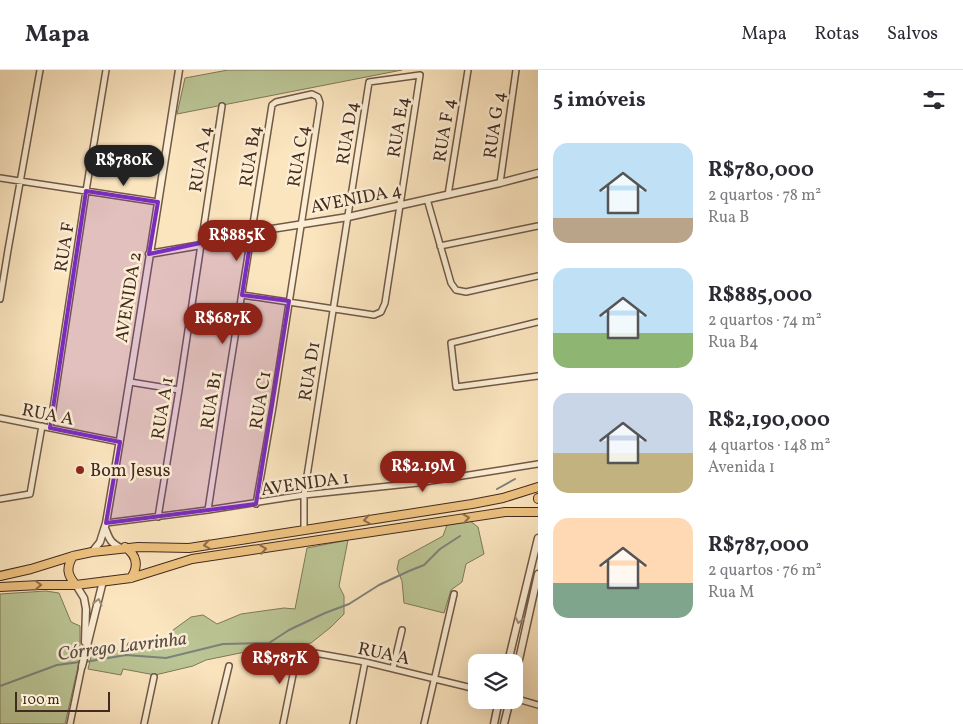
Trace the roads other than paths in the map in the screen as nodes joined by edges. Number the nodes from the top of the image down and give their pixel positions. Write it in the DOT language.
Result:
graph roads {
  1 [pos="40,70"];
  2 [pos="106,70"];
  3 [pos="179,70"];
  4 [pos="468,70"];
  5 [pos="516,70"];
  6 [pos="420,75"];
  7 [pos="222,106"];
  8 [pos="271,111"];
  9 [pos="538,173"];
  10 [pos="0,178"];
  11 [pos="21,181"];
  12 [pos="500,183"];
  13 [pos="86,191"];
  14 [pos="448,195"];
  15 [pos="427,199"];
  16 [pos="158,202"];
  17 [pos="400,205"];
  18 [pos="348,217"];
  19 [pos="301,224"];
  20 [pos="538,226"];
  21 [pos="252,232"];
  22 [pos="201,245"];
  23 [pos="440,246"];
  24 [pos="0,248"];
  25 [pos="8,250"];
  26 [pos="149,254"];
  27 [pos="538,276"];
  28 [pos="242,295"];
  29 [pos="0,299"];
  30 [pos="289,301"];
  31 [pos="333,308"];
  32 [pos="538,322"];
  33 [pos="538,376"];
  34 [pos="130,382"];
  35 [pos="180,390"];
  36 [pos="0,418"];
  37 [pos="42,426"];
  38 [pos="50,428"];
  39 [pos="120,442"];
  40 [pos="538,464"];
  41 [pos="538,487"];
  42 [pos="304,495"];
  43 [pos="0,499"];
  44 [pos="256,504"];
  45 [pos="208,510"];
  46 [pos="538,512"];
  47 [pos="158,517"];
  48 [pos="105,525"];
  49 [pos="304,530"];
  50 [pos="538,538"];
  51 [pos="123,548"];
  52 [pos="92,552"];
  53 [pos="73,556"];
  54 [pos="538,574"];
  55 [pos="0,576"];
  56 [pos="131,578"];
  57 [pos="103,581"];
  58 [pos="76,585"];
  59 [pos="0,587"];
  60 [pos="454,594"];
  61 [pos="402,630"];
  62 [pos="510,654"];
  63 [pos="520,654"];
  64 [pos="85,656"];
  65 [pos="365,662"];
  66 [pos="82,666"];
  67 [pos="229,666"];
  68 [pos="392,668"];
  69 [pos="154,676"];
  70 [pos="434,678"];
  71 [pos="468,686"];
  72 [pos="523,701"];
  73 [pos="538,705"];
  74 [pos="498,709"];
  75 [pos="508,709"];
  76 [pos="70,724"];
  77 [pos="144,724"];
  78 [pos="215,724"];
  79 [pos="283,724"];
  80 [pos="353,724"];
  81 [pos="424,724"];
  82 [pos="494,724"];
  83 [pos="504,724"];
  1 -- 11 [label="street"];
  2 -- 13 [label="street, RUA F"];
  3 -- 16 [label="street, AVENIDA 2"];
  4 -- 14 [label="street, RUA F 4"];
  5 -- 12 [label="street, RUA G 4"];
  6 -- 17 [label="street, RUA E4"];
  6 -- 18 [label="street, RUA D4"];
  7 -- 22 [label="street, RUA A 4"];
  8 -- 19 [label="street, RUA C4"];
  8 -- 21 [label="street, RUA B4"];
  9 -- 12 [label="street, AVENIDA 4"];
  10 -- 11 [label="street"];
  11 -- 13 [label="street"];
  11 -- 25 [label="street"];
  12 -- 14 [label="street, AVENIDA 4"];
  13 -- 16 [label="street"];
  13 -- 38 [label="street, RUA F"];
  14 -- 15 [label="street, AVENIDA 4"];
  15 -- 17 [label="street, AVENIDA 4"];
  15 -- 23 [label="street"];
  16 -- 26 [label="street, AVENIDA 2"];
  17 -- 18 [label="street, AVENIDA 4"];
  17 -- 31 [label="street, RUA E4"];
  18 -- 19 [label="street, AVENIDA 4"];
  18 -- 31 [label="street, RUA D1"];
  19 -- 21 [label="street, AVENIDA 4"];
  19 -- 30 [label="street, RUA C4"];
  20 -- 23 [label="street"];
  21 -- 22 [label="street, AVENIDA 4"];
  21 -- 28 [label="street, RUA B4"];
  22 -- 26 [label="street, AVENIDA 4"];
  22 -- 35 [label="street, RUA A 1"];
  23 -- 27 [label="street"];
  24 -- 25 [label="street"];
  25 -- 29 [label="street"];
  26 -- 34 [label="street, AVENIDA 2"];
  28 -- 30 [label="street"];
  28 -- 45 [label="street, RUA B1"];
  30 -- 31 [label="street"];
  30 -- 44 [label="street, RUA C1"];
  31 -- 42 [label="street, RUA D1"];
  32 -- 33 [label="street"];
  34 -- 35 [label="street"];
  34 -- 39 [label="street, AVENIDA 2"];
  35 -- 47 [label="street, RUA A 1"];
  36 -- 37 [label="street, RUA A"];
  37 -- 38 [label="street, RUA A"];
  37 -- 43 [label="street"];
  38 -- 39 [label="street, RUA A"];
  39 -- 48 [label="street, AVENIDA 2"];
  40 -- 42 [label="street, AVENIDA 1"];
  41 -- 49 [label="main road, one-way"];
  42 -- 44 [label="street, AVENIDA 1"];
  42 -- 49 [label="street, RUA D1"];
  44 -- 45 [label="street, AVENIDA 1"];
  45 -- 47 [label="street, AVENIDA 1"];
  56 -- 46 [label="main road, one-way"];
  47 -- 48 [label="street, AVENIDA 1"];
  48 -- 51 [label="street"];
  48 -- 52 [label="street, AVENIDA 2"];
  49 -- 51 [label="main road, one-way"];
  50 -- 62 [label="street, one-way"];
  51 -- 52 [label="main road"];
  51 -- 56 [label="main road"];
  52 -- 53 [label="main road"];
  53 -- 55 [label="main road"];
  53 -- 58 [label="main road"];
  54 -- 63 [label="street"];
  56 -- 57 [label="main road"];
  57 -- 58 [label="main road"];
  64 -- 57 [label="street, one-way"];
  59 -- 58 [label="main road, one-way"];
  58 -- 64 [label="street"];
  60 -- 70 [label="street"];
  61 -- 68 [label="street"];
  64 -- 66 [label="street"];
  65 -- 68 [label="street, RUA A"];
  65 -- 79 [label="street, RUA A"];
  65 -- 80 [label="street"];
  66 -- 76 [label="street"];
  67 -- 78 [label="street"];
  68 -- 70 [label="street, RUA A"];
  69 -- 77 [label="street"];
  70 -- 71 [label="street, RUA A"];
  70 -- 81 [label="street"];
  72 -- 73 [label="street"];
  74 -- 82 [label="street"];
  75 -- 83 [label="street"];
}
